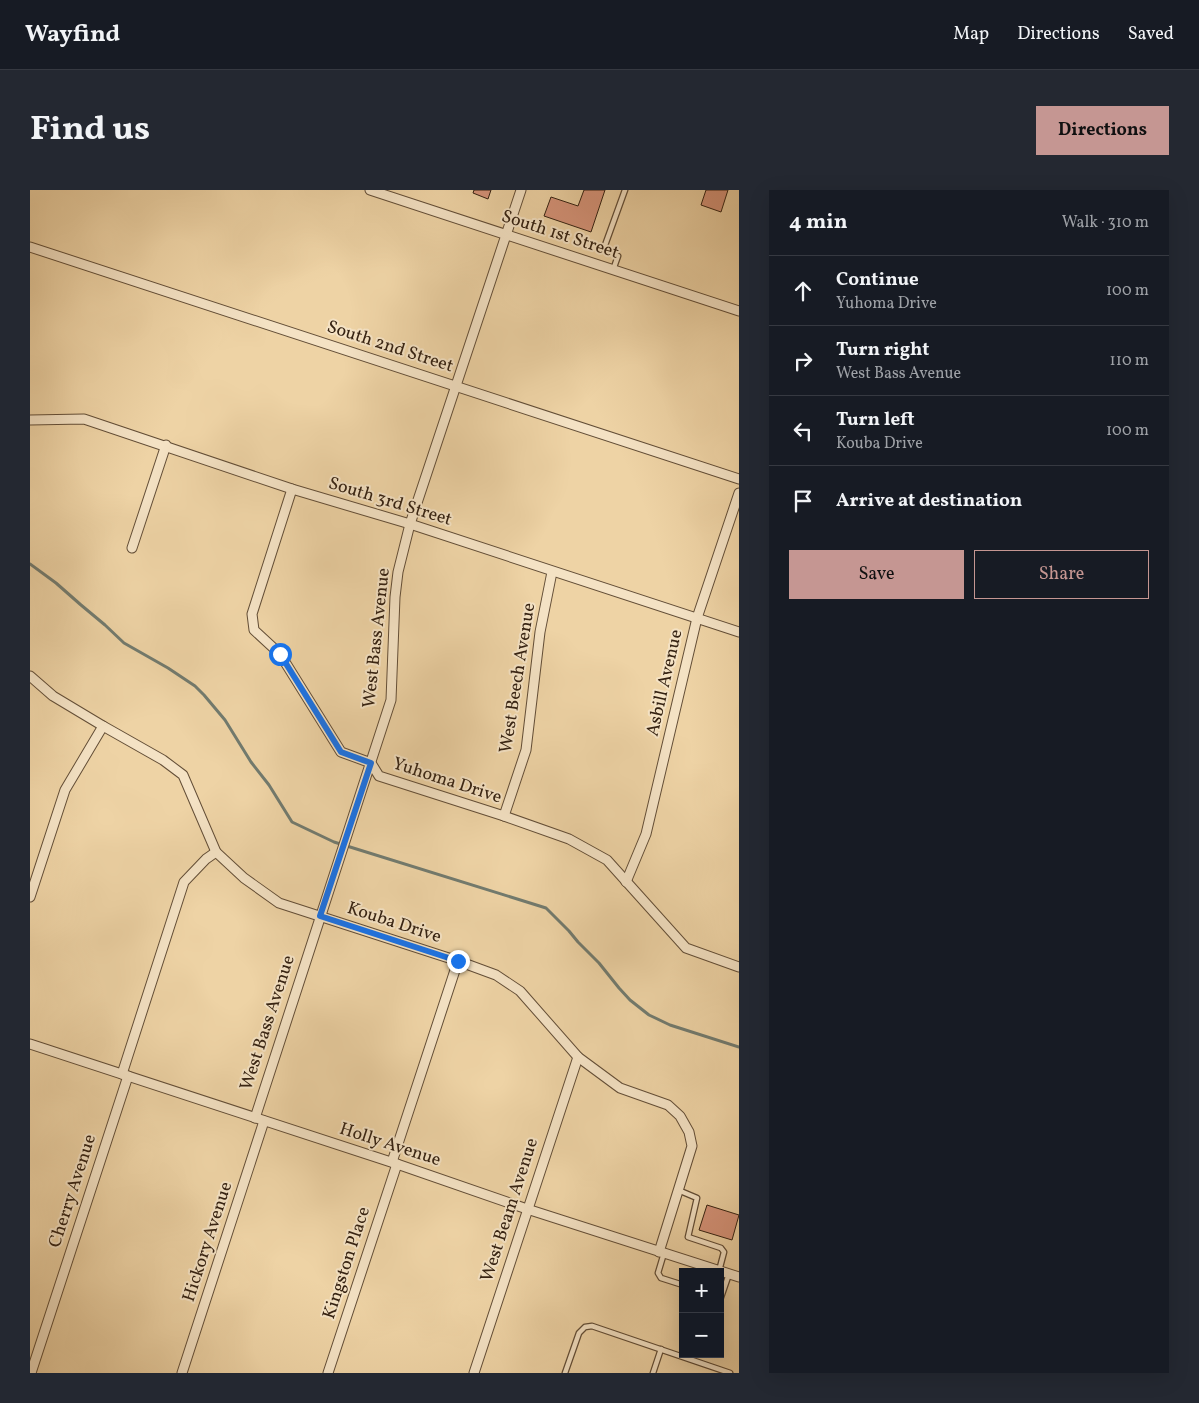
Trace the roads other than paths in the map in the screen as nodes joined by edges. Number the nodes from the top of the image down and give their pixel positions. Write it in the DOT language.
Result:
graph roads {
  1 [pos="370,190"];
  2 [pos="521,190"];
  3 [pos="625,190"];
  4 [pos="389,193"];
  5 [pos="506,234"];
  6 [pos="30,247"];
  7 [pos="613,270"];
  8 [pos="739,311"];
  9 [pos="455,386"];
  10 [pos="30,420"];
  11 [pos="166,446"];
  12 [pos="739,479"];
  13 [pos="292,489"];
  14 [pos="739,493"];
  15 [pos="410,524"];
  16 [pos="132,548"];
  17 [pos="552,572"];
  18 [pos="697,618"];
  19 [pos="739,632"];
  20 [pos="30,676"];
  21 [pos="103,726"];
  22 [pos="371,763"];
  23 [pos="504,816"];
  24 [pos="216,852"];
  25 [pos="626,882"];
  26 [pos="30,897"];
  27 [pos="320,916"];
  28 [pos="458,961"];
  29 [pos="739,967"];
  30 [pos="30,1044"];
  31 [pos="578,1057"];
  32 [pos="125,1075"];
  33 [pos="255,1118"];
  34 [pos="264,1121"];
  35 [pos="394,1163"];
  36 [pos="678,1190"];
  37 [pos="527,1209"];
  38 [pos="662,1252"];
  39 [pos="698,1268"];
  40 [pos="720,1268"];
  41 [pos="724,1272"];
  42 [pos="729,1274"];
  43 [pos="739,1277"];
  44 [pos="679,1284"];
  45 [pos="724,1288"];
  46 [pos="661,1349"];
  47 [pos="31,1373"];
  48 [pos="182,1373"];
  49 [pos="328,1373"];
  50 [pos="474,1373"];
  51 [pos="565,1373"];
  52 [pos="653,1373"];
  53 [pos="730,1373"];
  1 -- 4 [label="street, South 1st Street"];
  2 -- 5 [label="street, West Bass Avenue"];
  3 -- 7 [label="lane"];
  4 -- 5 [label="street, South 1st Street"];
  5 -- 7 [label="street, South 1st Street"];
  5 -- 9 [label="street, West Bass Avenue"];
  6 -- 9 [label="street, South 2nd Street"];
  7 -- 8 [label="street, South 1st Street"];
  9 -- 12 [label="street, South 2nd Street"];
  9 -- 15 [label="street, West Bass Avenue"];
  10 -- 11 [label="street, South 3rd Street"];
  11 -- 13 [label="street, South 3rd Street"];
  11 -- 16 [label="street"];
  13 -- 15 [label="street, South 3rd Street"];
  13 -- 22 [label="street, Yuhoma Drive"];
  14 -- 18 [label="street, Asbill Avenue"];
  15 -- 17 [label="street, South 3rd Street"];
  15 -- 22 [label="street, West Bass Avenue"];
  17 -- 18 [label="street, South 3rd Street"];
  17 -- 23 [label="street, West Beech Avenue"];
  18 -- 19 [label="street, South 3rd Street"];
  18 -- 25 [label="street, Asbill Avenue"];
  20 -- 21 [label="street, Kouba Drive"];
  21 -- 24 [label="street, Kouba Drive"];
  21 -- 26 [label="street"];
  22 -- 23 [label="street, Yuhoma Drive"];
  22 -- 27 [label="street, West Bass Avenue"];
  23 -- 25 [label="street, Yuhoma Drive"];
  24 -- 27 [label="street, Kouba Drive"];
  24 -- 32 [label="street, Cherry Avenue"];
  25 -- 29 [label="street, Yuhoma Drive"];
  27 -- 28 [label="street, Kouba Drive"];
  27 -- 33 [label="street, West Bass Avenue"];
  28 -- 31 [label="street, Kouba Drive"];
  28 -- 35 [label="street, Kingston Place"];
  30 -- 32 [label="street, Holly Avenue"];
  31 -- 36 [label="street, Kouba Drive"];
  31 -- 37 [label="street, West Beam Avenue"];
  32 -- 33 [label="street, Holly Avenue"];
  32 -- 47 [label="street, Cherry Avenue"];
  33 -- 34 [label="street, Holly Avenue"];
  34 -- 35 [label="street, Holly Avenue"];
  34 -- 48 [label="street, Hickory Avenue"];
  35 -- 37 [label="street, Holly Avenue"];
  35 -- 49 [label="street, Kingston Place"];
  36 -- 38 [label="street, Kouba Drive"];
  36 -- 40 [label="lane"];
  37 -- 38 [label="street, Holly Avenue"];
  37 -- 50 [label="street, West Beam Avenue"];
  38 -- 39 [label="street, Holly Avenue"];
  38 -- 44 [label="lane"];
  41 -- 42 [label="street, Holly Avenue"];
  42 -- 43 [label="street, Holly Avenue"];
  42 -- 45 [label="lane"];
  46 -- 51 [label="lane"];
  46 -- 52 [label="lane"];
  46 -- 53 [label="lane"];
}
